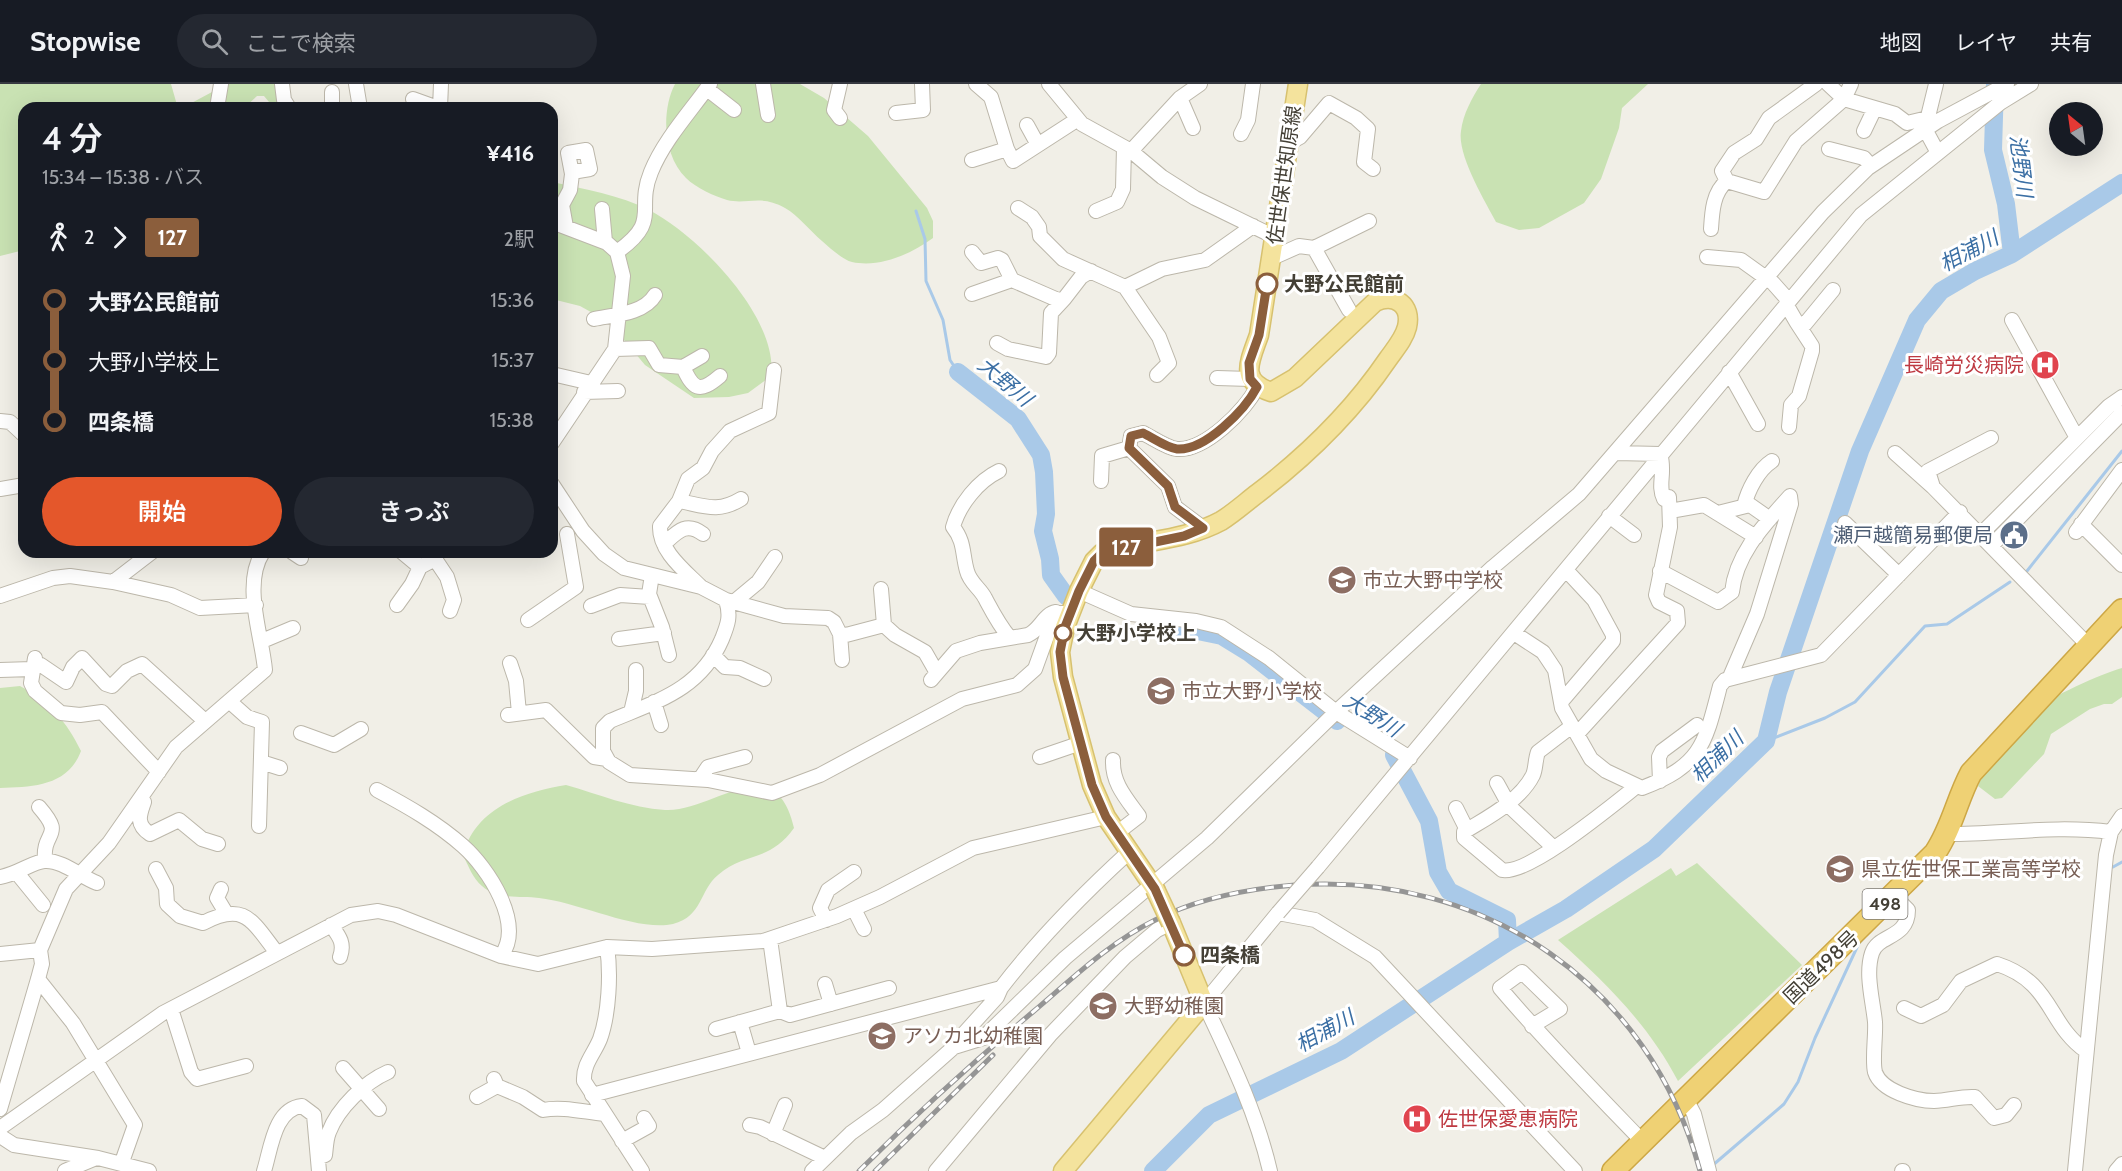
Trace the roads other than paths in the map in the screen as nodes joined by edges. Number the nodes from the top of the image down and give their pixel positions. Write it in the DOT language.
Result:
graph roads {
  1 [pos="221,84"];
  2 [pos="282,84"];
  3 [pos="356,84"];
  4 [pos="441,84"];
  5 [pos="763,84"];
  6 [pos="840,84"];
  7 [pos="922,84"];
  8 [pos="976,84"];
  9 [pos="1050,84"];
  10 [pos="1200,84"];
  11 [pos="1253,84"];
  12 [pos="1298,84"];
  13 [pos="1816,84"];
  14 [pos="1828,84"];
  15 [pos="1851,84"];
  16 [pos="1936,84"];
  17 [pos="2031,84"];
  18 [pos="2004,85"];
  19 [pos="709,86"];
  20 [pos="333,92"];
  21 [pos="1180,98"];
  22 [pos="413,99"];
  23 [pos="1845,99"];
  24 [pos="218,102"];
  25 [pos="285,102"];
  26 [pos="332,102"];
  27 [pos="359,102"];
  28 [pos="422,102"];
  29 [pos="440,102"];
  30 [pos="1875,108"];
  31 [pos="734,110"];
  32 [pos="896,113"];
  33 [pos="768,115"];
  34 [pos="840,118"];
  35 [pos="1078,118"];
  36 [pos="1927,124"];
  37 [pos="1027,125"];
  38 [pos="1193,128"];
  39 [pos="1368,129"];
  40 [pos="1864,131"];
  41 [pos="1241,134"];
  42 [pos="1289,143"];
  43 [pos="1038,145"];
  44 [pos="1007,149"];
  45 [pos="1128,149"];
  46 [pos="1829,149"];
  47 [pos="1938,153"];
  48 [pos="1354,159"];
  49 [pos="972,160"];
  50 [pos="1871,166"];
  51 [pos="1373,169"];
  52 [pos="572,172"];
  53 [pos="1726,181"];
  54 [pos="602,208"];
  55 [pos="1018,208"];
  56 [pos="1096,211"];
  57 [pos="1369,221"];
  58 [pos="558,224"];
  59 [pos="1253,226"];
  60 [pos="566,227"];
  61 [pos="1711,229"];
  62 [pos="1275,237"];
  63 [pos="605,242"];
  64 [pos="1314,248"];
  65 [pos="617,252"];
  66 [pos="972,252"];
  67 [pos="1707,257"];
  68 [pos="1272,258"];
  69 [pos="1090,271"];
  70 [pos="1766,278"];
  71 [pos="1012,280"];
  72 [pos="1125,287"];
  73 [pos="1833,290"];
  74 [pos="972,294"];
  75 [pos="655,295"];
  76 [pos="1064,299"];
  77 [pos="1787,303"];
  78 [pos="1349,309"];
  79 [pos="619,316"];
  80 [pos="594,319"];
  81 [pos="2012,320"];
  82 [pos="1797,323"];
  83 [pos="998,343"];
  84 [pos="615,349"];
  85 [pos="702,356"];
  86 [pos="683,367"];
  87 [pos="774,370"];
  88 [pos="1729,372"];
  89 [pos="1157,375"];
  90 [pos="558,376"];
  91 [pos="720,376"];
  92 [pos="1218,378"];
  93 [pos="1253,383"];
  94 [pos="588,387"];
  95 [pos="618,391"];
  96 [pos="2122,397"];
  97 [pos="2122,413"];
  98 [pos="0,421"];
  99 [pos="1758,424"];
  100 [pos="1789,427"];
  101 [pos="18,429"];
  102 [pos="558,434"];
  103 [pos="1991,438"];
  104 [pos="2078,438"];
  105 [pos="1129,448"];
  106 [pos="1616,453"];
  107 [pos="1895,453"];
  108 [pos="1660,454"];
  109 [pos="1772,461"];
  110 [pos="2122,470"];
  111 [pos="999,471"];
  112 [pos="1101,481"];
  113 [pos="18,486"];
  114 [pos="1933,487"];
  115 [pos="0,489"];
  116 [pos="741,499"];
  117 [pos="679,501"];
  118 [pos="559,502"];
  119 [pos="1669,503"];
  120 [pos="1744,506"];
  121 [pos="1959,512"];
  122 [pos="1718,513"];
  123 [pos="1609,516"];
  124 [pos="1770,519"];
  125 [pos="577,521"];
  126 [pos="1845,523"];
  127 [pos="1203,528"];
  128 [pos="703,534"];
  129 [pos="1981,534"];
  130 [pos="1634,535"];
  131 [pos="1756,537"];
  132 [pos="664,544"];
  133 [pos="1992,545"];
  134 [pos="775,557"];
  135 [pos="144,558"];
  136 [pos="261,558"];
  137 [pos="409,558"];
  138 [pos="2122,565"];
  139 [pos="420,567"];
  140 [pos="1566,570"];
  141 [pos="1660,571"];
  142 [pos="652,575"];
  143 [pos="1899,575"];
  144 [pos="113,582"];
  145 [pos="701,587"];
  146 [pos="881,589"];
  147 [pos="1079,591"];
  148 [pos="0,596"];
  149 [pos="650,597"];
  150 [pos="729,598"];
  151 [pos="256,605"];
  152 [pos="397,605"];
  153 [pos="591,606"];
  154 [pos="454,607"];
  155 [pos="2122,610"];
  156 [pos="1065,613"];
  157 [pos="528,620"];
  158 [pos="884,625"];
  159 [pos="293,628"];
  160 [pos="664,633"];
  161 [pos="1514,633"];
  162 [pos="840,634"];
  163 [pos="1010,638"];
  164 [pos="619,639"];
  165 [pos="262,641"];
  166 [pos="2088,645"];
  167 [pos="669,655"];
  168 [pos="713,655"];
  169 [pos="842,660"];
  170 [pos="510,663"];
  171 [pos="36,664"];
  172 [pos="0,670"];
  173 [pos="636,670"];
  174 [pos="1732,677"];
  175 [pos="764,679"];
  176 [pos="229,701"];
  177 [pos="654,702"];
  178 [pos="1561,702"];
  179 [pos="631,712"];
  180 [pos="1336,712"];
  181 [pos="205,721"];
  182 [pos="661,725"];
  183 [pos="1697,725"];
  184 [pos="603,728"];
  185 [pos="361,729"];
  186 [pos="1575,730"];
  187 [pos="301,733"];
  188 [pos="1081,743"];
  189 [pos="582,744"];
  190 [pos="745,757"];
  191 [pos="1040,757"];
  192 [pos="1410,758"];
  193 [pos="607,759"];
  194 [pos="1113,760"];
  195 [pos="261,762"];
  196 [pos="280,768"];
  197 [pos="159,771"];
  198 [pos="700,779"];
  199 [pos="1660,781"];
  200 [pos="1497,783"];
  201 [pos="1637,786"];
  202 [pos="376,790"];
  203 [pos="141,797"];
  204 [pos="1508,803"];
  205 [pos="39,807"];
  206 [pos="1455,808"];
  207 [pos="2122,816"];
  208 [pos="1106,817"];
  209 [pos="259,826"];
  210 [pos="1467,830"];
  211 [pos="2111,832"];
  212 [pos="1117,833"];
  213 [pos="1948,834"];
  214 [pos="218,844"];
  215 [pos="1554,848"];
  216 [pos="1130,850"];
  217 [pos="45,861"];
  218 [pos="156,869"];
  219 [pos="854,872"];
  220 [pos="17,873"];
  221 [pos="78,876"];
  222 [pos="0,877"];
  223 [pos="97,884"];
  224 [pos="1154,888"];
  225 [pos="221,889"];
  226 [pos="1894,896"];
  227 [pos="43,905"];
  228 [pos="854,909"];
  229 [pos="226,913"];
  230 [pos="1278,913"];
  231 [pos="826,920"];
  232 [pos="1171,923"];
  233 [pos="331,925"];
  234 [pos="864,929"];
  235 [pos="770,939"];
  236 [pos="607,947"];
  237 [pos="40,950"];
  238 [pos="277,953"];
  239 [pos="0,954"];
  240 [pos="501,956"];
  241 [pos="340,957"];
  242 [pos="38,979"];
  243 [pos="825,984"];
  244 [pos="889,988"];
  245 [pos="1001,988"];
  246 [pos="1204,1003"];
  247 [pos="831,1004"];
  248 [pos="1905,1008"];
  249 [pos="171,1009"];
  250 [pos="780,1011"];
  251 [pos="740,1022"];
  252 [pos="1532,1026"];
  253 [pos="716,1029"];
  254 [pos="954,1047"];
  255 [pos="2086,1051"];
  256 [pos="749,1053"];
  257 [pos="96,1061"];
  258 [pos="246,1066"];
  259 [pos="343,1068"];
  260 [pos="388,1072"];
  261 [pos="362,1091"];
  262 [pos="592,1095"];
  263 [pos="477,1097"];
  264 [pos="1685,1097"];
  265 [pos="785,1105"];
  266 [pos="2013,1105"];
  267 [pos="0,1109"];
  268 [pos="379,1109"];
  269 [pos="604,1114"];
  270 [pos="644,1118"];
  271 [pos="750,1125"];
  272 [pos="0,1128"];
  273 [pos="772,1134"];
  274 [pos="0,1136"];
  275 [pos="622,1141"];
  276 [pos="1642,1141"];
  277 [pos="98,1158"];
  278 [pos="825,1158"];
  279 [pos="2122,1164"];
  280 [pos="128,1166"];
  281 [pos="319,1166"];
  282 [pos="64,1171"];
  283 [pos="149,1171"];
  284 [pos="264,1171"];
  285 [pos="642,1171"];
  286 [pos="812,1171"];
  287 [pos="936,1171"];
  288 [pos="1063,1171"];
  289 [pos="1270,1171"];
  290 [pos="1575,1171"];
  291 [pos="1613,1171"];
  292 [pos="1709,1171"];
  293 [pos="2075,1171"];
  294 [pos="2116,1171"];
  1 -- 24 [label="street"];
  2 -- 25 [label="street"];
  3 -- 27 [label="street"];
  4 -- 29 [label="street"];
  5 -- 33 [label="street"];
  6 -- 34 [label="street"];
  7 -- 32 [label="street"];
  8 -- 44 [label="street"];
  9 -- 35 [label="street"];
  10 -- 21 [label="street"];
  11 -- 41 [label="street"];
  12 -- 42 [label="main road, 佐世保世知原線"];
  13 -- 53 [label="street"];
  14 -- 23 [label="street"];
  15 -- 23 [label="street"];
  16 -- 36 [label="street"];
  17 -- 47 [label="street"];
  18 -- 36 [label="street"];
  19 -- 31 [label="street"];
  19 -- 65 [label="street"];
  20 -- 26 [label="street"];
  21 -- 38 [label="street"];
  21 -- 45 [label="street"];
  22 -- 28 [label="street"];
  23 -- 30 [label="street"];
  23 -- 53 [label="street"];
  30 -- 36 [label="street"];
  30 -- 40 [label="street"];
  35 -- 43 [label="street"];
  35 -- 45 [label="street"];
  36 -- 47 [label="street"];
  36 -- 50 [label="street"];
  37 -- 43 [label="street"];
  39 -- 42 [label="street"];
  39 -- 48 [label="street"];
  39 -- 51 [label="street"];
  42 -- 62 [label="main road, 佐世保世知原線"];
  43 -- 44 [label="street"];
  44 -- 49 [label="street"];
  45 -- 56 [label="street"];
  45 -- 59 [label="street"];
  46 -- 50 [label="street"];
  47 -- 77 [label="street"];
  50 -- 70 [label="street"];
  52 -- 60 [label="street"];
  53 -- 61 [label="street"];
  54 -- 63 [label="street"];
  55 -- 69 [label="street"];
  57 -- 64 [label="street"];
  58 -- 60 [label="street"];
  59 -- 62 [label="street"];
  59 -- 72 [label="street"];
  60 -- 63 [label="street"];
  62 -- 68 [label="main road, 佐世保世知原線"];
  63 -- 65 [label="street"];
  64 -- 68 [label="street"];
  64 -- 78 [label="street"];
  65 -- 79 [label="street"];
  66 -- 71 [label="street"];
  67 -- 70 [label="street"];
  68 -- 93 [label="main road, 佐世保世知原線"];
  69 -- 72 [label="street"];
  69 -- 76 [label="street"];
  70 -- 77 [label="street"];
  70 -- 106 [label="street"];
  71 -- 74 [label="street"];
  71 -- 76 [label="street"];
  72 -- 89 [label="street"];
  73 -- 82 [label="street"];
  75 -- 79 [label="street"];
  76 -- 83 [label="street"];
  77 -- 82 [label="street"];
  77 -- 88 [label="street"];
  79 -- 80 [label="street"];
  79 -- 84 [label="street"];
  81 -- 104 [label="street"];
  82 -- 100 [label="street"];
  84 -- 86 [label="street"];
  84 -- 94 [label="street"];
  85 -- 86 [label="street"];
  86 -- 91 [label="street"];
  87 -- 117 [label="street"];
  88 -- 99 [label="street"];
  88 -- 108 [label="street"];
  90 -- 94 [label="street"];
  92 -- 93 [label="street"];
  93 -- 105 [label="street"];
  93 -- 127 [label="main road"];
  94 -- 95 [label="street"];
  94 -- 102 [label="street"];
  96 -- 104 [label="street"];
  97 -- 133 [label="street"];
  98 -- 101 [label="street"];
  103 -- 114 [label="street"];
  104 -- 129 [label="street"];
  105 -- 112 [label="street"];
  105 -- 127 [label="street"];
  106 -- 108 [label="street"];
  106 -- 180 [label="street"];
  107 -- 114 [label="street"];
  108 -- 119 [label="street"];
  108 -- 123 [label="street"];
  109 -- 120 [label="street"];
  110 -- 138 [label="street"];
  111 -- 163 [label="street"];
  113 -- 115 [label="street"];
  114 -- 121 [label="street"];
  116 -- 117 [label="street"];
  117 -- 132 [label="street"];
  118 -- 125 [label="street"];
  119 -- 122 [label="street"];
  119 -- 141 [label="street"];
  120 -- 122 [label="street"];
  120 -- 124 [label="street"];
  121 -- 129 [label="street"];
  121 -- 143 [label="street"];
  122 -- 131 [label="street"];
  123 -- 130 [label="street"];
  123 -- 140 [label="street"];
  124 -- 131 [label="street"];
  124 -- 174 [label="street"];
  125 -- 142 [label="street"];
  125 -- 157 [label="street"];
  126 -- 143 [label="street"];
  127 -- 147 [label="main road"];
  128 -- 132 [label="street"];
  129 -- 133 [label="street"];
  131 -- 141 [label="street"];
  132 -- 145 [label="street"];
  133 -- 166 [label="street"];
  134 -- 150 [label="street"];
  135 -- 144 [label="street"];
  136 -- 151 [label="street"];
  137 -- 139 [label="street"];
  139 -- 152 [label="street"];
  139 -- 154 [label="street"];
  140 -- 161 [label="street"];
  140 -- 178 [label="street"];
  141 -- 186 [label="street"];
  142 -- 145 [label="street"];
  142 -- 149 [label="street"];
  143 -- 174 [label="street"];
  144 -- 148 [label="street"];
  144 -- 151 [label="street"];
  145 -- 150 [label="street"];
  146 -- 158 [label="street"];
  147 -- 156 [label="main road"];
  147 -- 180 [label="street"];
  149 -- 153 [label="street"];
  149 -- 160 [label="street"];
  150 -- 162 [label="street"];
  150 -- 168 [label="street"];
  151 -- 165 [label="street"];
  155 -- 166 [label="highway, 国道498号 / 498"];
  156 -- 163 [label="street"];
  156 -- 188 [label="main road"];
  156 -- 198 [label="street"];
  158 -- 162 [label="street"];
  158 -- 163 [label="street"];
  159 -- 165 [label="street"];
  160 -- 164 [label="street"];
  160 -- 167 [label="street"];
  161 -- 178 [label="street"];
  161 -- 192 [label="street"];
  162 -- 169 [label="street"];
  165 -- 176 [label="street"];
  166 -- 213 [label="highway, 国道498号 / 498"];
  168 -- 175 [label="street"];
  168 -- 177 [label="street"];
  170 -- 189 [label="street"];
  171 -- 172 [label="street"];
  171 -- 181 [label="street"];
  171 -- 197 [label="street"];
  173 -- 179 [label="street"];
  174 -- 199 [label="street"];
  176 -- 181 [label="street"];
  176 -- 195 [label="street"];
  177 -- 179 [label="street"];
  177 -- 182 [label="street"];
  178 -- 186 [label="street"];
  179 -- 184 [label="street"];
  180 -- 192 [label="street"];
  180 -- 224 [label="street"];
  181 -- 197 [label="street"];
  183 -- 199 [label="street"];
  184 -- 189 [label="street"];
  184 -- 193 [label="street"];
  185 -- 187 [label="street"];
  186 -- 201 [label="street"];
  186 -- 204 [label="street"];
  188 -- 191 [label="street"];
  188 -- 208 [label="main road"];
  189 -- 193 [label="street"];
  190 -- 198 [label="street"];
  192 -- 230 [label="street, bridge"];
  193 -- 198 [label="street"];
  194 -- 212 [label="street"];
  195 -- 196 [label="street"];
  195 -- 209 [label="street"];
  197 -- 203 [label="street"];
  199 -- 201 [label="street"];
  200 -- 204 [label="street"];
  201 -- 215 [label="street"];
  202 -- 240 [label="street"];
  203 -- 214 [label="street"];
  203 -- 221 [label="street"];
  204 -- 210 [label="street"];
  204 -- 215 [label="street"];
  205 -- 217 [label="street"];
  206 -- 210 [label="street"];
  207 -- 211 [label="street"];
  208 -- 212 [label="main road"];
  208 -- 228 [label="street"];
  210 -- 215 [label="street"];
  211 -- 213 [label="street"];
  211 -- 255 [label="street"];
  212 -- 216 [label="main road"];
  213 -- 226 [label="highway, 国道498号 / 498"];
  216 -- 224 [label="main road"];
  216 -- 245 [label="street"];
  217 -- 220 [label="street"];
  217 -- 221 [label="street"];
  218 -- 229 [label="street"];
  219 -- 231 [label="street"];
  220 -- 222 [label="street"];
  220 -- 227 [label="street"];
  221 -- 223 [label="street"];
  221 -- 237 [label="street"];
  224 -- 232 [label="main road, bridge"];
  224 -- 254 [label="street"];
  225 -- 229 [label="street"];
  226 -- 264 [label="highway, 国道498号 / 498"];
  226 -- 266 [label="street"];
  228 -- 231 [label="street"];
  228 -- 234 [label="street"];
  229 -- 238 [label="street"];
  230 -- 246 [label="street"];
  230 -- 290 [label="street"];
  231 -- 235 [label="street"];
  232 -- 246 [label="main road"];
  232 -- 287 [label="street"];
  233 -- 238 [label="street"];
  233 -- 240 [label="street"];
  233 -- 241 [label="street"];
  235 -- 236 [label="street"];
  235 -- 250 [label="street"];
  236 -- 240 [label="street"];
  236 -- 262 [label="street"];
  237 -- 239 [label="street"];
  237 -- 242 [label="street"];
  238 -- 249 [label="street"];
  242 -- 257 [label="street"];
  242 -- 267 [label="street"];
  243 -- 247 [label="street"];
  244 -- 247 [label="street"];
  245 -- 254 [label="street"];
  245 -- 256 [label="street"];
  246 -- 288 [label="main road"];
  246 -- 289 [label="street"];
  247 -- 250 [label="street"];
  248 -- 255 [label="street"];
  249 -- 257 [label="street"];
  249 -- 258 [label="street"];
  250 -- 251 [label="street"];
  251 -- 253 [label="street"];
  251 -- 256 [label="street"];
  252 -- 276 [label="street"];
  254 -- 278 [label="street"];
  255 -- 293 [label="street"];
  256 -- 262 [label="street"];
  257 -- 272 [label="street"];
  257 -- 280 [label="street"];
  259 -- 261 [label="street"];
  260 -- 261 [label="street"];
  261 -- 268 [label="street"];
  261 -- 281 [label="street"];
  262 -- 269 [label="street"];
  263 -- 269 [label="street"];
  264 -- 276 [label="highway, 国道498号 / 498"];
  264 -- 292 [label="street"];
  265 -- 273 [label="street"];
  269 -- 275 [label="street"];
  270 -- 275 [label="street"];
  271 -- 273 [label="street"];
  273 -- 278 [label="street"];
  274 -- 277 [label="street"];
  275 -- 285 [label="street"];
  276 -- 291 [label="highway, 国道498号 / 498"];
  277 -- 280 [label="street"];
  277 -- 282 [label="street"];
  278 -- 286 [label="street"];
  279 -- 294 [label="street"];
  280 -- 283 [label="street"];
  281 -- 284 [label="street"];
}
